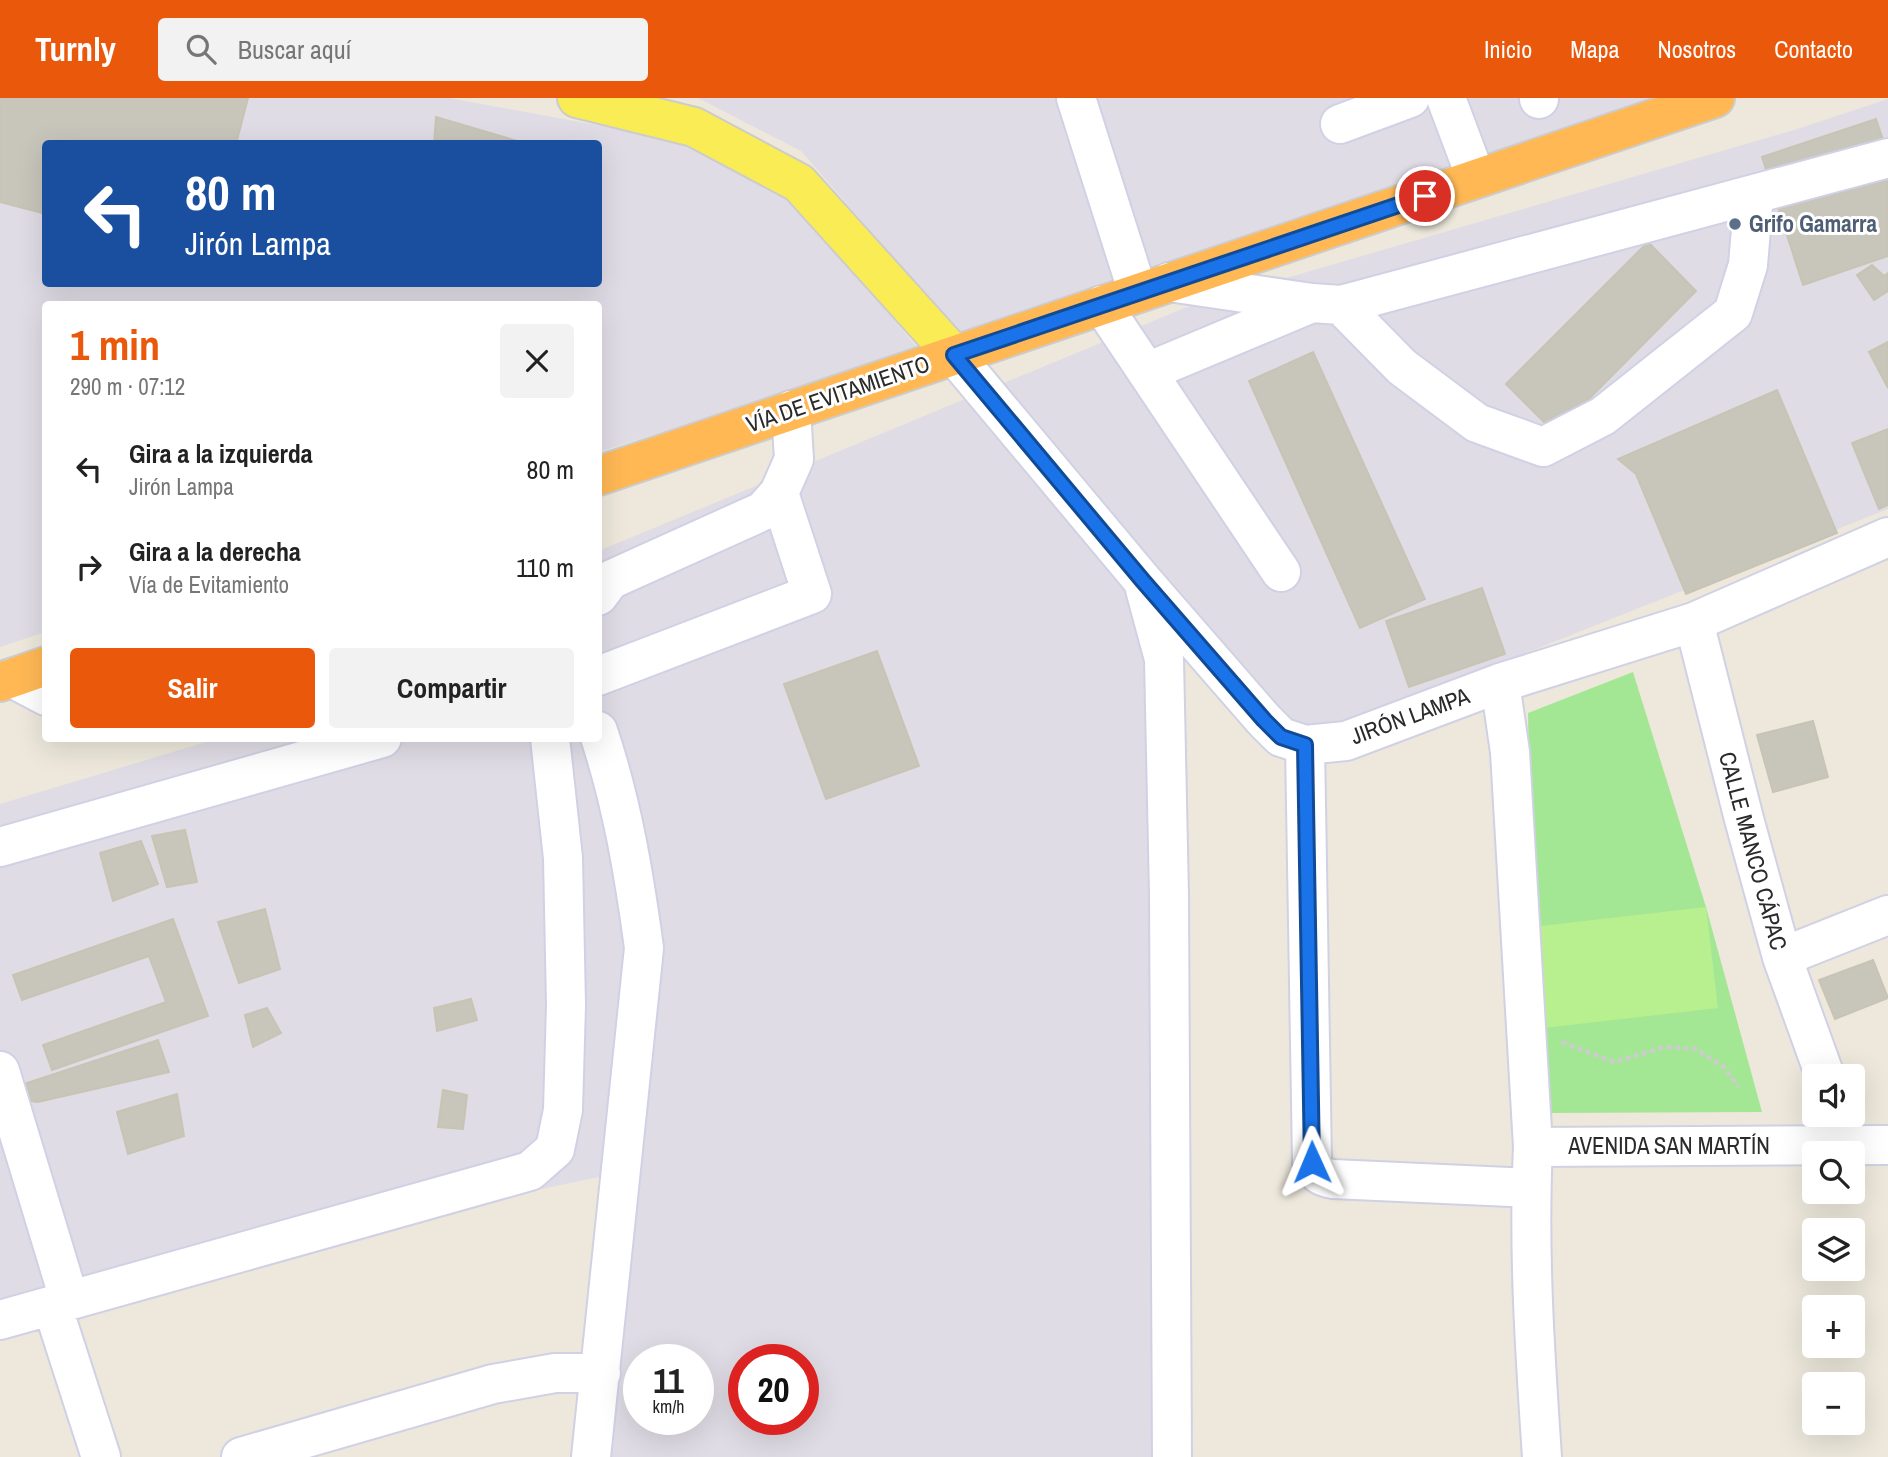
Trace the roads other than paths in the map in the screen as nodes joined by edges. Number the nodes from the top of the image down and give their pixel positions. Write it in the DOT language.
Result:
graph roads {
  1 [pos="577,98"];
  2 [pos="1076,98"];
  3 [pos="1410,98"];
  4 [pos="1446,98"];
  5 [pos="1715,98"];
  6 [pos="1340,124"];
  7 [pos="1888,158"];
  8 [pos="1476,178"];
  9 [pos="1754,194"];
  10 [pos="1153,287"];
  11 [pos="1102,304"];
  12 [pos="1326,304"];
  13 [pos="954,355"];
  14 [pos="1147,372"];
  15 [pos="791,410"];
  16 [pos="602,475"];
  17 [pos="779,492"];
  18 [pos="1888,537"];
  19 [pos="1281,572"];
  20 [pos="1143,581"];
  21 [pos="602,591"];
  22 [pos="1694,622"];
  23 [pos="602,674"];
  24 [pos="19,676"];
  25 [pos="1500,683"];
  26 [pos="42,693"];
  27 [pos="368,742"];
  28 [pos="550,742"];
  29 [pos="602,742"];
  30 [pos="1305,745"];
  31 [pos="0,847"];
  32 [pos="1888,915"];
  33 [pos="1782,957"];
  34 [pos="1821,1064"];
  35 [pos="0,1072"];
  36 [pos="1845,1130"];
  37 [pos="1888,1145"];
  38 [pos="1533,1147"];
  39 [pos="1531,1188"];
  40 [pos="61,1302"];
  41 [pos="0,1320"];
  42 [pos="601,1373"];
  43 [pos="102,1457"];
  44 [pos="241,1457"];
  45 [pos="591,1457"];
  46 [pos="1172,1457"];
  47 [pos="1542,1457"];
  1 -- 13 [label="main road"];
  2 -- 10 [label="street"];
  3 -- 6 [label="street"];
  4 -- 8 [label="street"];
  5 -- 8 [label="highway, VÍA DE EVITAMIENTO"];
  7 -- 9 [label="street"];
  8 -- 10 [label="highway, VÍA DE EVITAMIENTO"];
  9 -- 12 [label="street"];
  9 -- 12 [label="street"];
  10 -- 11 [label="highway, VÍA DE EVITAMIENTO"];
  10 -- 12 [label="street"];
  11 -- 13 [label="highway, VÍA DE EVITAMIENTO"];
  11 -- 14 [label="street"];
  12 -- 14 [label="street"];
  13 -- 15 [label="highway, VÍA DE EVITAMIENTO"];
  13 -- 20 [label="street"];
  14 -- 19 [label="street"];
  15 -- 16 [label="highway, VÍA DE EVITAMIENTO"];
  15 -- 17 [label="street"];
  17 -- 21 [label="street"];
  17 -- 23 [label="street"];
  18 -- 22 [label="street, JIRÓN LAMPA"];
  20 -- 30 [label="street"];
  20 -- 46 [label="street"];
  22 -- 25 [label="street, JIRÓN LAMPA"];
  22 -- 33 [label="street, CALLE MANCO CÁPAC"];
  24 -- 26 [label="street"];
  25 -- 30 [label="street, JIRÓN LAMPA"];
  25 -- 38 [label="street"];
  27 -- 31 [label="street"];
  28 -- 40 [label="street"];
  29 -- 42 [label="street"];
  30 -- 39 [label="street"];
  32 -- 33 [label="street"];
  33 -- 34 [label="street, CALLE MANCO CÁPAC"];
  35 -- 40 [label="street"];
  36 -- 37 [label="street, AVENIDA SAN MARTÍN"];
  36 -- 38 [label="street, AVENIDA SAN MARTÍN"];
  38 -- 39 [label="street"];
  39 -- 47 [label="street"];
  40 -- 41 [label="street"];
  40 -- 43 [label="street"];
  42 -- 44 [label="street"];
  42 -- 45 [label="street"];
}
